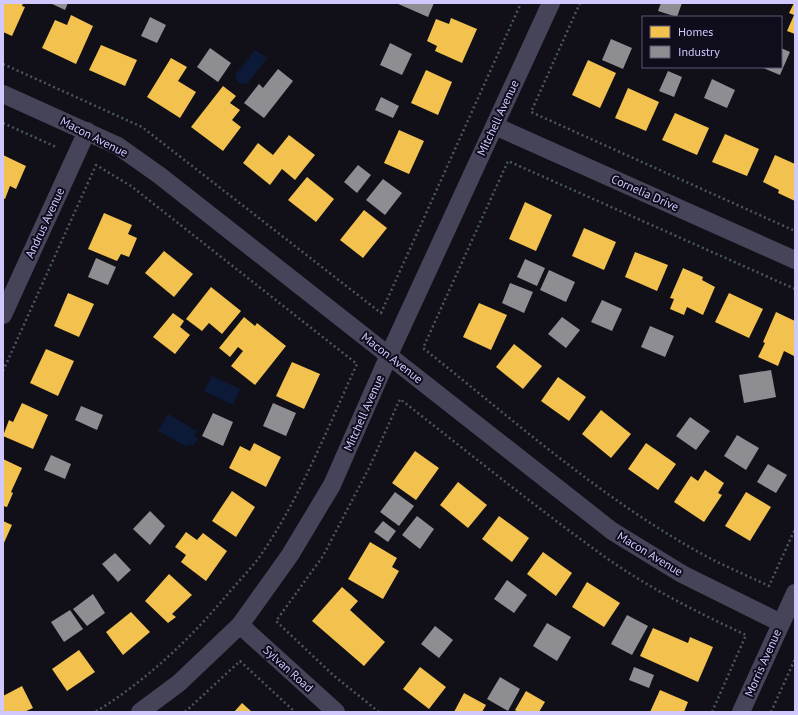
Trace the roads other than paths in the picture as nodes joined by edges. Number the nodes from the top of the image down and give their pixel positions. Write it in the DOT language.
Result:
graph roads {
  1 [pos="551,3"];
  2 [pos="3,94"];
  3 [pos="495,126"];
  4 [pos="87,131"];
  5 [pos="795,260"];
  6 [pos="3,315"];
  7 [pos="389,355"];
  8 [pos="795,593"];
  9 [pos="781,623"];
  10 [pos="240,625"];
  11 [pos="140,712"];
  12 [pos="336,712"];
  13 [pos="741,712"];
  1 -- 3 [label="street, Mitchell Avenue"];
  2 -- 4 [label="street, Macon Avenue"];
  3 -- 5 [label="street, Cornelia Drive"];
  3 -- 7 [label="street, Mitchell Avenue"];
  4 -- 6 [label="street, Andrus Avenue"];
  4 -- 7 [label="street, Macon Avenue"];
  7 -- 9 [label="street, Macon Avenue"];
  7 -- 10 [label="street, Mitchell Avenue"];
  8 -- 9 [label="street, Morris Avenue"];
  9 -- 13 [label="street, Morris Avenue"];
  10 -- 11 [label="street, Mitchell Avenue"];
  10 -- 12 [label="street, Sylvan Road"];
}
